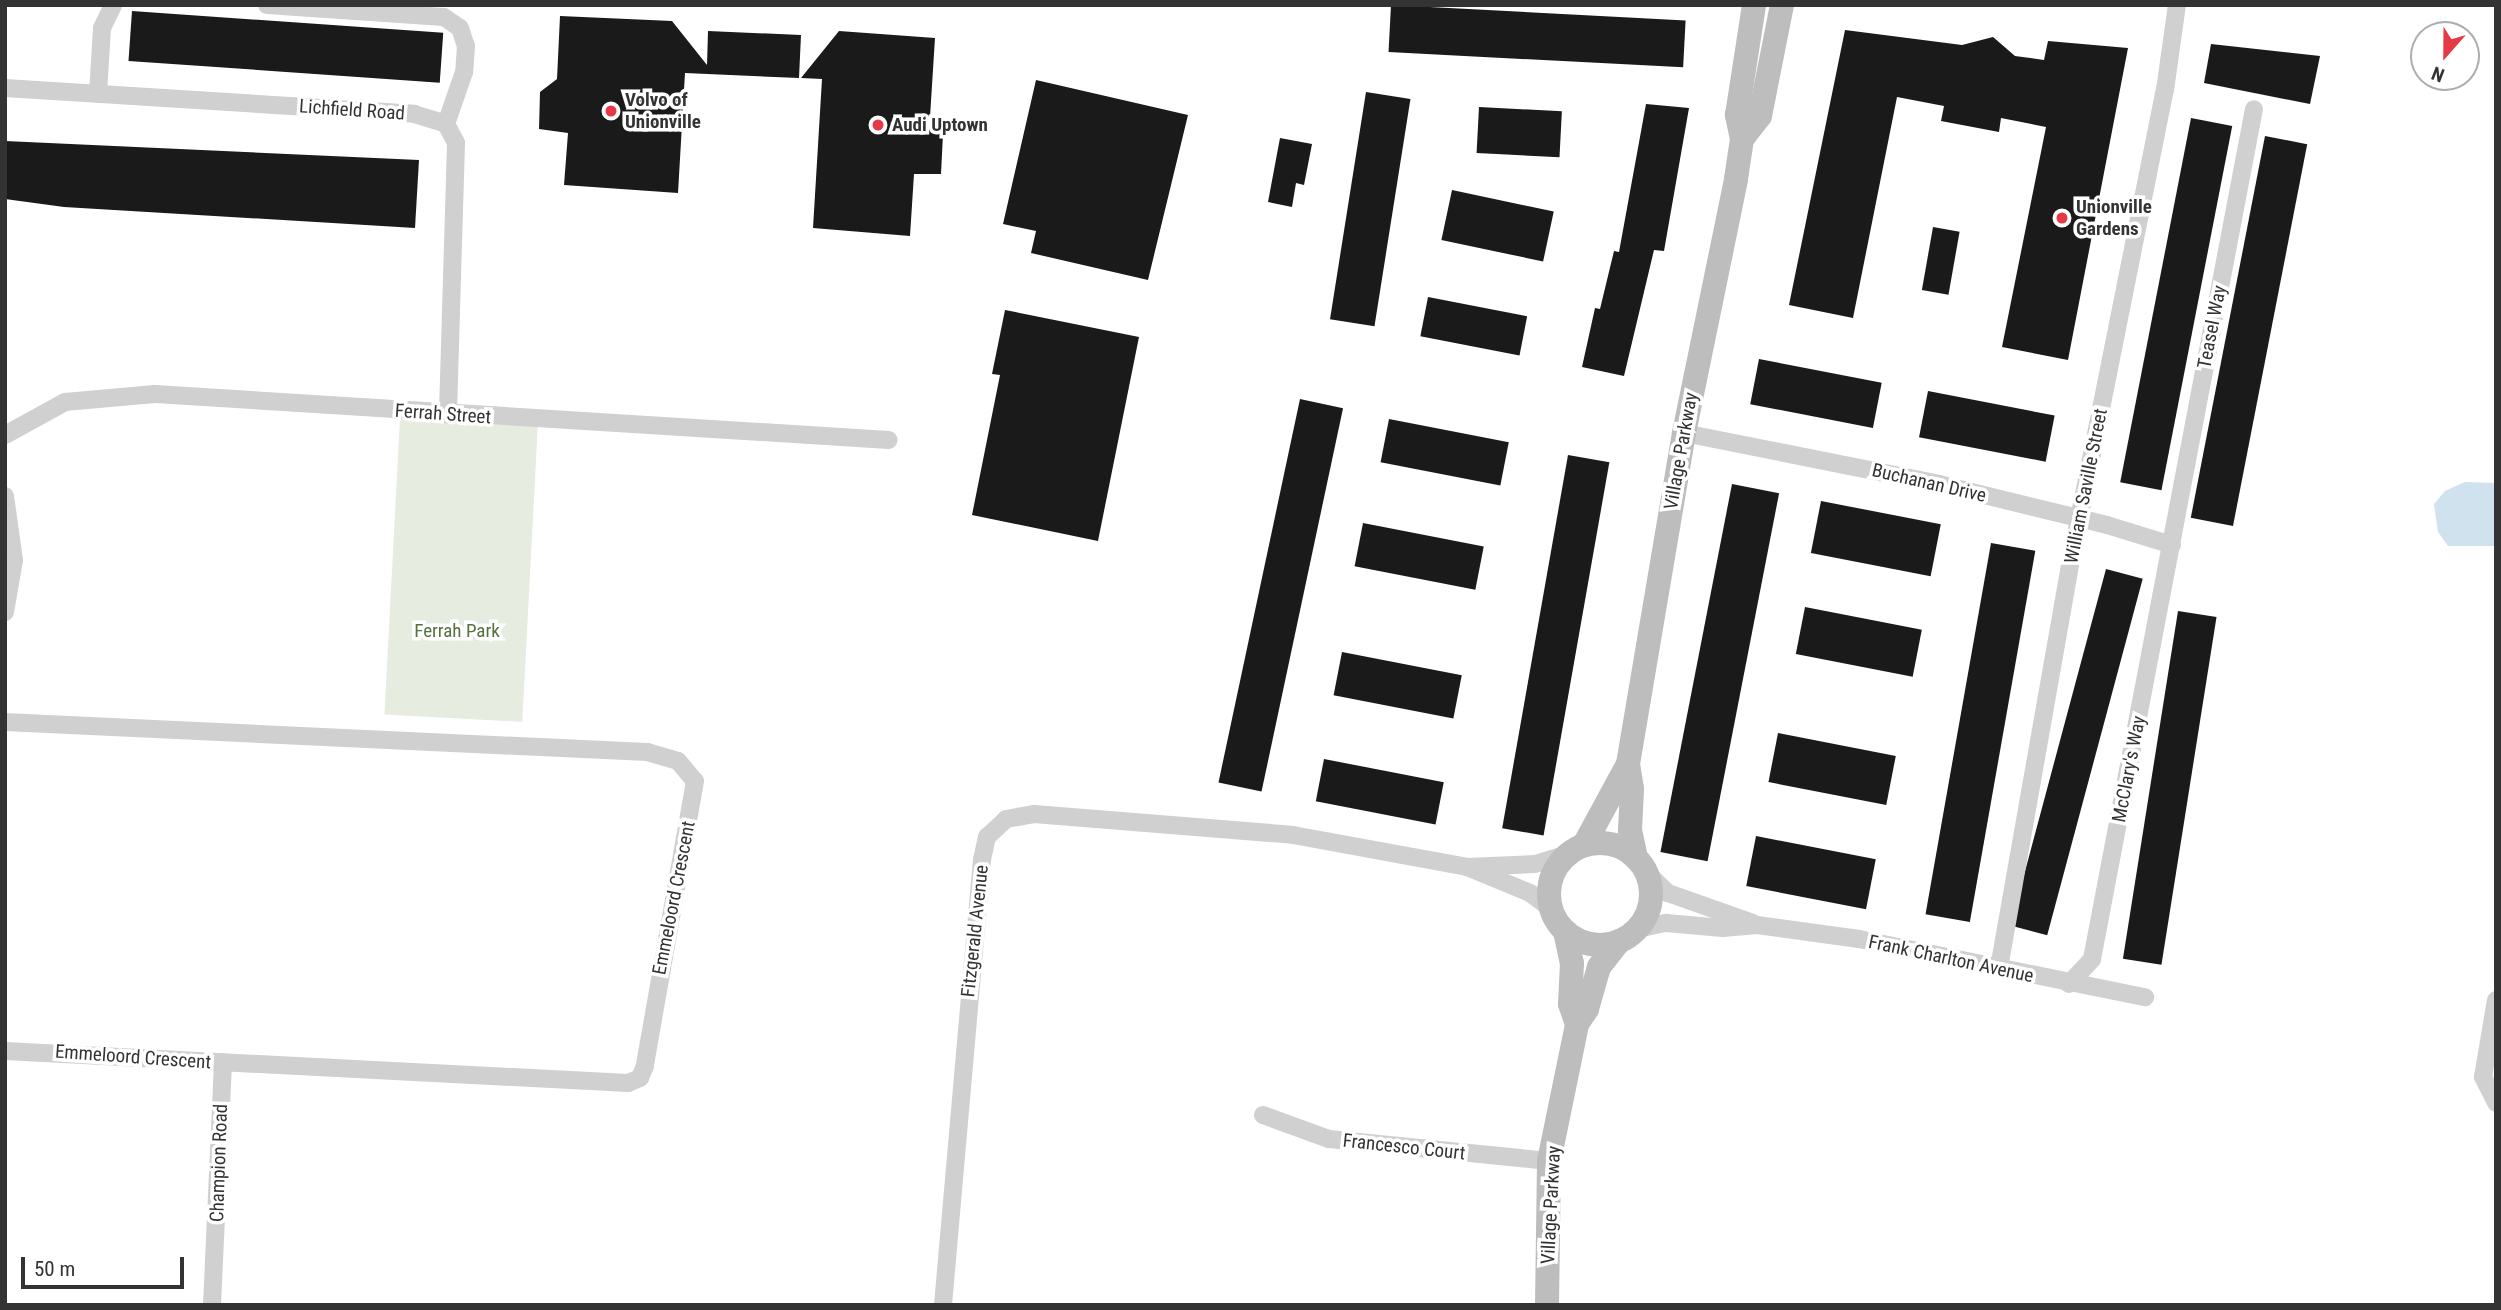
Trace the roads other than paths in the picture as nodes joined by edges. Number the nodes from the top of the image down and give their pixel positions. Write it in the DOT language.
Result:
graph roads {
  1 [pos="113,5"];
  2 [pos="267,5"];
  3 [pos="1754,5"];
  4 [pos="1782,5"];
  5 [pos="2176,5"];
  6 [pos="5,88"];
  7 [pos="98,93"];
  8 [pos="2254,109"];
  9 [pos="446,124"];
  10 [pos="1742,139"];
  11 [pos="448,415"];
  12 [pos="1684,433"];
  13 [pos="5,435"];
  14 [pos="890,440"];
  15 [pos="5,496"];
  16 [pos="2080,518"];
  17 [pos="2172,545"];
  18 [pos="5,612"];
  19 [pos="5,722"];
  20 [pos="1628,764"];
  21 [pos="1576,850"];
  22 [pos="1641,864"];
  23 [pos="1467,867"];
  24 [pos="1551,909"];
  25 [pos="1757,925"];
  26 [pos="1565,932"];
  27 [pos="1628,935"];
  28 [pos="1999,968"];
  29 [pos="2069,984"];
  30 [pos="2145,997"];
  31 [pos="2496,1000"];
  32 [pos="1577,1024"];
  33 [pos="5,1051"];
  34 [pos="223,1062"];
  35 [pos="2496,1103"];
  36 [pos="1263,1115"];
  37 [pos="1549,1161"];
  38 [pos="212,1305"];
  39 [pos="943,1305"];
  40 [pos="1547,1305"];
  1 -- 7 [label="street"];
  2 -- 9 [label="street"];
  3 -- 10 [label="main road, Village Parkway"];
  4 -- 10 [label="main road, Village Parkway"];
  5 -- 16 [label="street, William Saville Street"];
  6 -- 7 [label="street, Lichfield Road"];
  7 -- 9 [label="street, Lichfield Road"];
  8 -- 17 [label="street, Teasel Way"];
  9 -- 11 [label="street"];
  10 -- 12 [label="main road, Village Parkway"];
  11 -- 13 [label="street, Ferrah Street"];
  11 -- 14 [label="street, Ferrah Street"];
  12 -- 16 [label="street, Buchanan Drive"];
  12 -- 20 [label="main road, Village Parkway"];
  15 -- 18 [label="street"];
  16 -- 17 [label="street, Buchanan Drive"];
  16 -- 28 [label="street, William Saville Street"];
  17 -- 29 [label="street, McClary's Way"];
  19 -- 34 [label="street, Emmeloord Crescent"];
  20 -- 21 [label="main road, Village Parkway"];
  20 -- 22 [label="main road, Village Parkway"];
  21 -- 22 [label="main road"];
  21 -- 23 [label="street, Fitzgerald Avenue"];
  21 -- 24 [label="main road"];
  22 -- 25 [label="street, Frank Charlton Avenue"];
  22 -- 27 [label="main road"];
  23 -- 24 [label="street, Fitzgerald Avenue"];
  23 -- 39 [label="street, Fitzgerald Avenue"];
  24 -- 26 [label="main road"];
  25 -- 27 [label="street, Frank Charlton Avenue"];
  25 -- 28 [label="street, Frank Charlton Avenue"];
  26 -- 27 [label="main road"];
  26 -- 32 [label="main road, Village Parkway"];
  27 -- 32 [label="main road, Village Parkway"];
  28 -- 29 [label="street, Frank Charlton Avenue"];
  29 -- 30 [label="street, Frank Charlton Avenue"];
  31 -- 35 [label="street"];
  32 -- 37 [label="main road, Village Parkway"];
  33 -- 34 [label="street, Emmeloord Crescent"];
  34 -- 38 [label="street, Champion Road"];
  36 -- 37 [label="street, Francesco Court"];
  37 -- 40 [label="main road, Village Parkway"];
}
